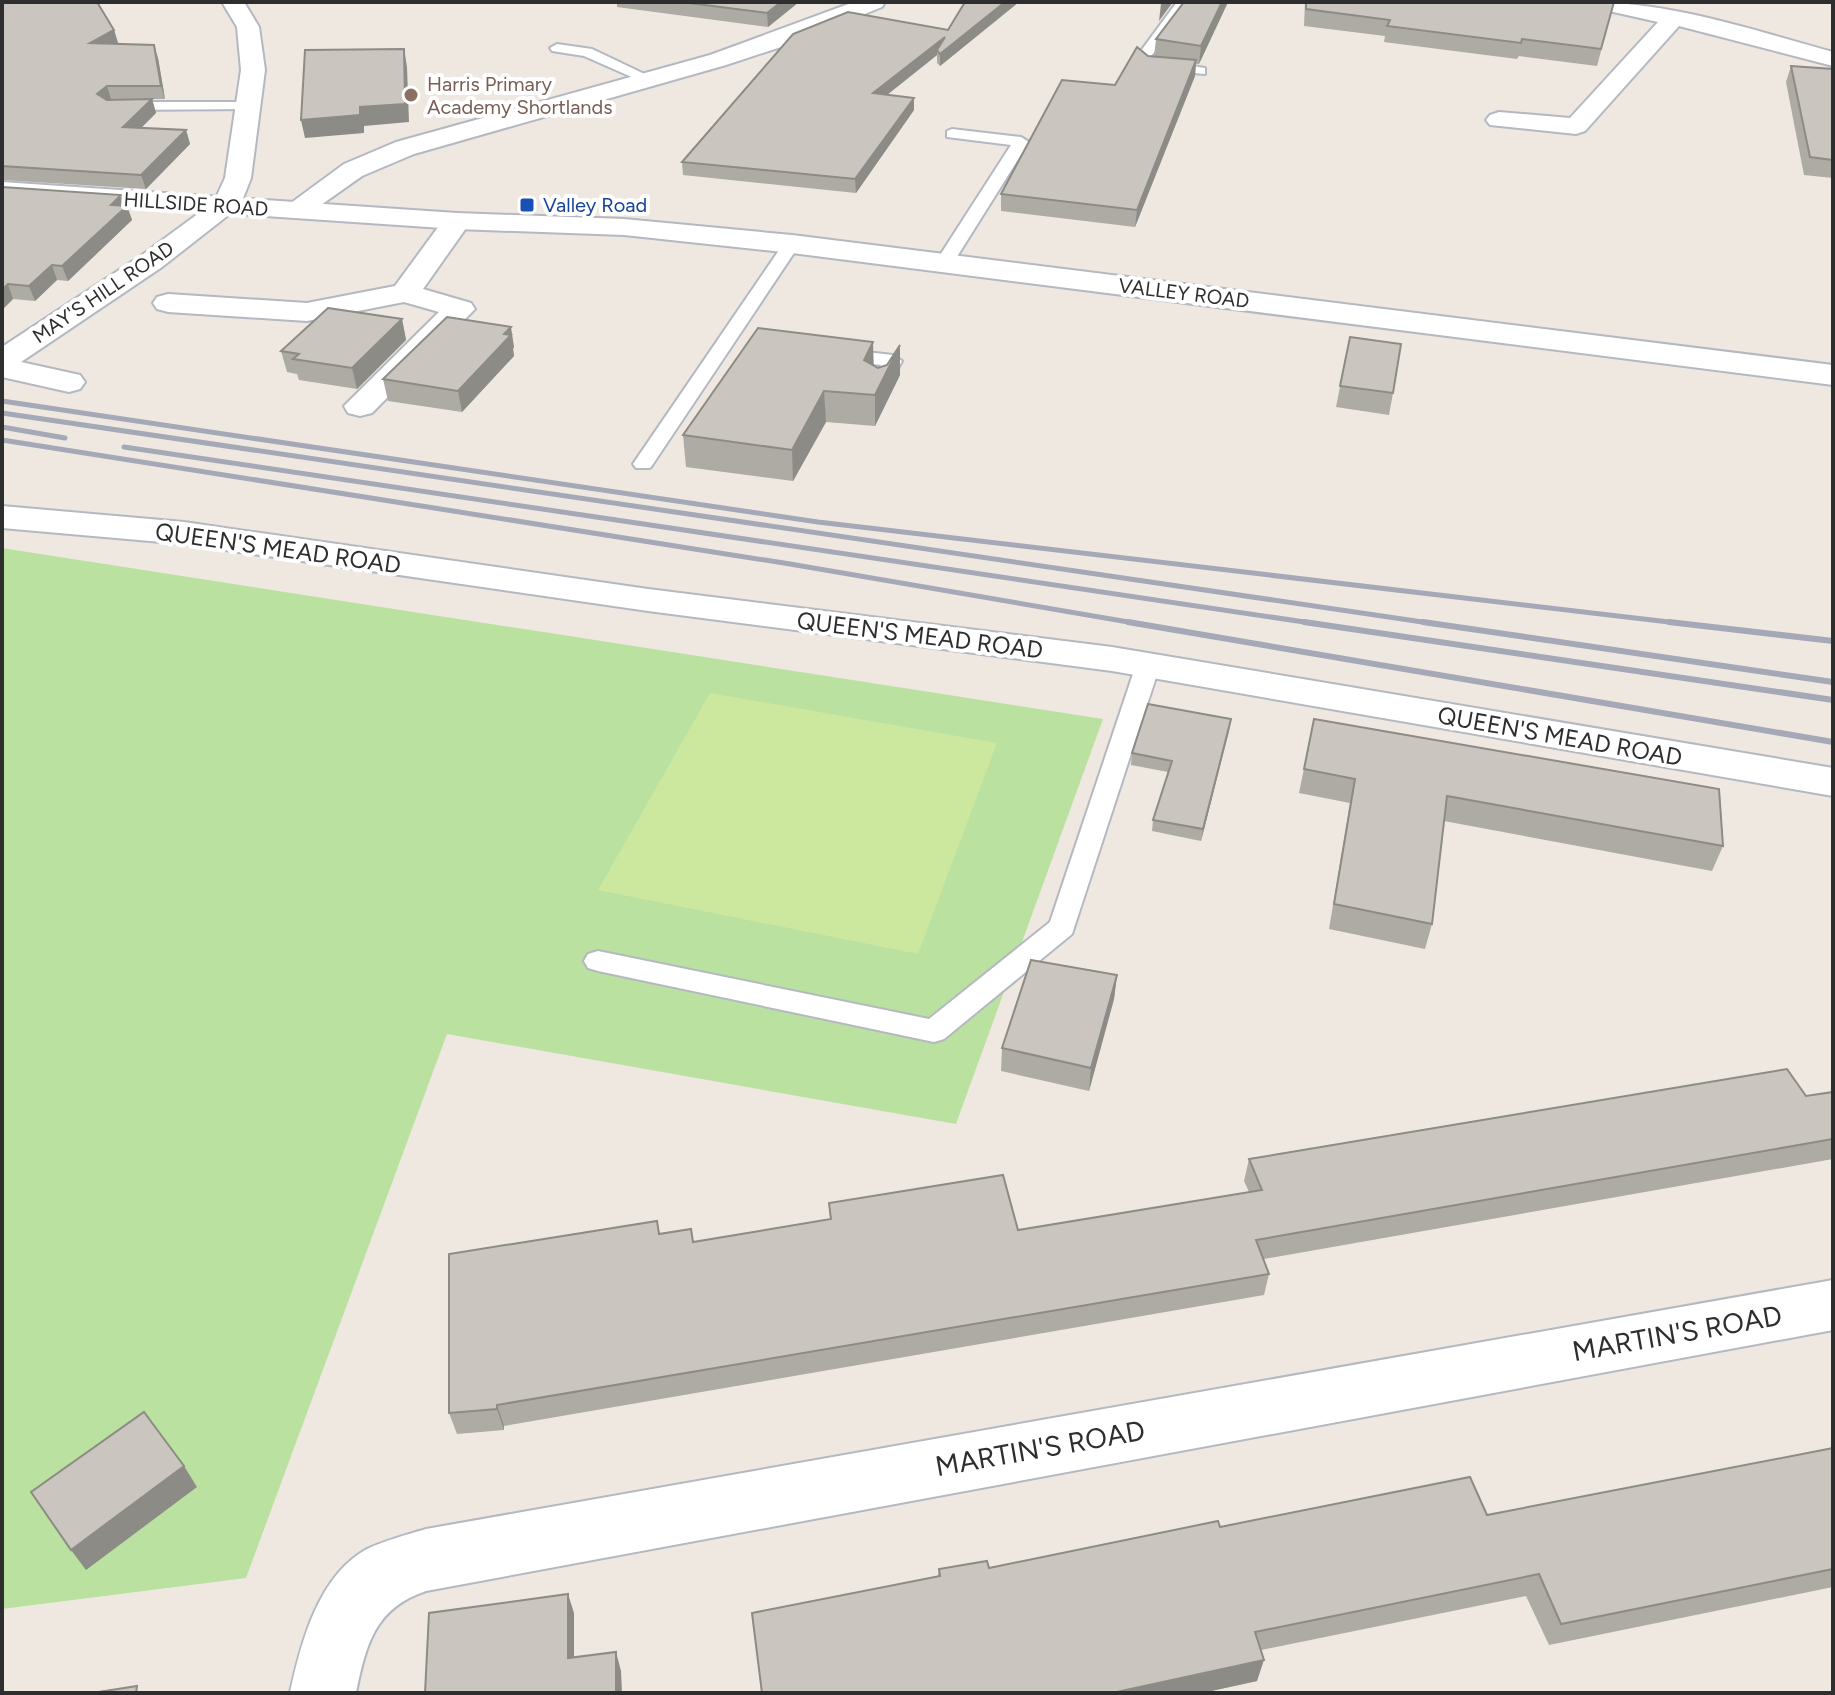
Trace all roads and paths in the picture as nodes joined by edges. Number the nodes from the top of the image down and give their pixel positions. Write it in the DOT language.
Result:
graph roads {
  1 [pos="233,2"];
  2 [pos="874,2"];
  3 [pos="1184,2"];
  4 [pos="1599,2"];
  5 [pos="1674,18"];
  6 [pos="557,48"];
  7 [pos="1833,59"];
  8 [pos="1200,71"];
  9 [pos="648,79"];
  10 [pos="111,106"];
  11 [pos="248,106"];
  12 [pos="1499,120"];
  13 [pos="952,134"];
  14 [pos="2,190"];
  15 [pos="226,206"];
  16 [pos="294,211"];
  17 [pos="457,221"];
  18 [pos="792,244"];
  19 [pos="944,263"];
  20 [pos="405,293"];
  21 [pos="168,303"];
  22 [pos="725,341"];
  23 [pos="756,345"];
  24 [pos="817,352"];
  25 [pos="2,361"];
  26 [pos="2,368"];
  27 [pos="1833,375"];
  28 [pos="69,382"];
  29 [pos="878,390"];
  30 [pos="360,406"];
  31 [pos="643,464"];
  32 [pos="2,517"];
  33 [pos="1148,665"];
  34 [pos="1833,782"];
  35 [pos="598,961"];
  36 [pos="1833,1305"];
  37 [pos="323,1693"];
  1 -- 11 [label="street"];
  2 -- 9 [label="street"];
  3 -- 8 [label="lane"];
  4 -- 5 [label="street"];
  5 -- 7 [label="street"];
  5 -- 12 [label="street"];
  6 -- 9 [label="lane"];
  9 -- 16 [label="street"];
  10 -- 11 [label="lane"];
  11 -- 15 [label="street"];
  13 -- 19 [label="lane"];
  14 -- 15 [label="street, HILLSIDE ROAD"];
  15 -- 16 [label="street, HILLSIDE ROAD"];
  15 -- 25 [label="street, MAY'S HILL ROAD"];
  16 -- 17 [label="street, VALLEY ROAD"];
  17 -- 18 [label="street, VALLEY ROAD"];
  17 -- 20 [label="street"];
  18 -- 19 [label="street, VALLEY ROAD"];
  18 -- 22 [label="lane"];
  19 -- 27 [label="street, VALLEY ROAD"];
  20 -- 21 [label="street"];
  20 -- 30 [label="street"];
  22 -- 23 [label="lane"];
  22 -- 31 [label="lane"];
  24 -- 29 [label="lane"];
  26 -- 28 [label="street, MAY'S HILL ROAD"];
  32 -- 33 [label="street, QUEEN'S MEAD ROAD"];
  33 -- 34 [label="street, QUEEN'S MEAD ROAD"];
  33 -- 35 [label="lane"];
  36 -- 37 [label="street, MARTIN'S ROAD"];
}
